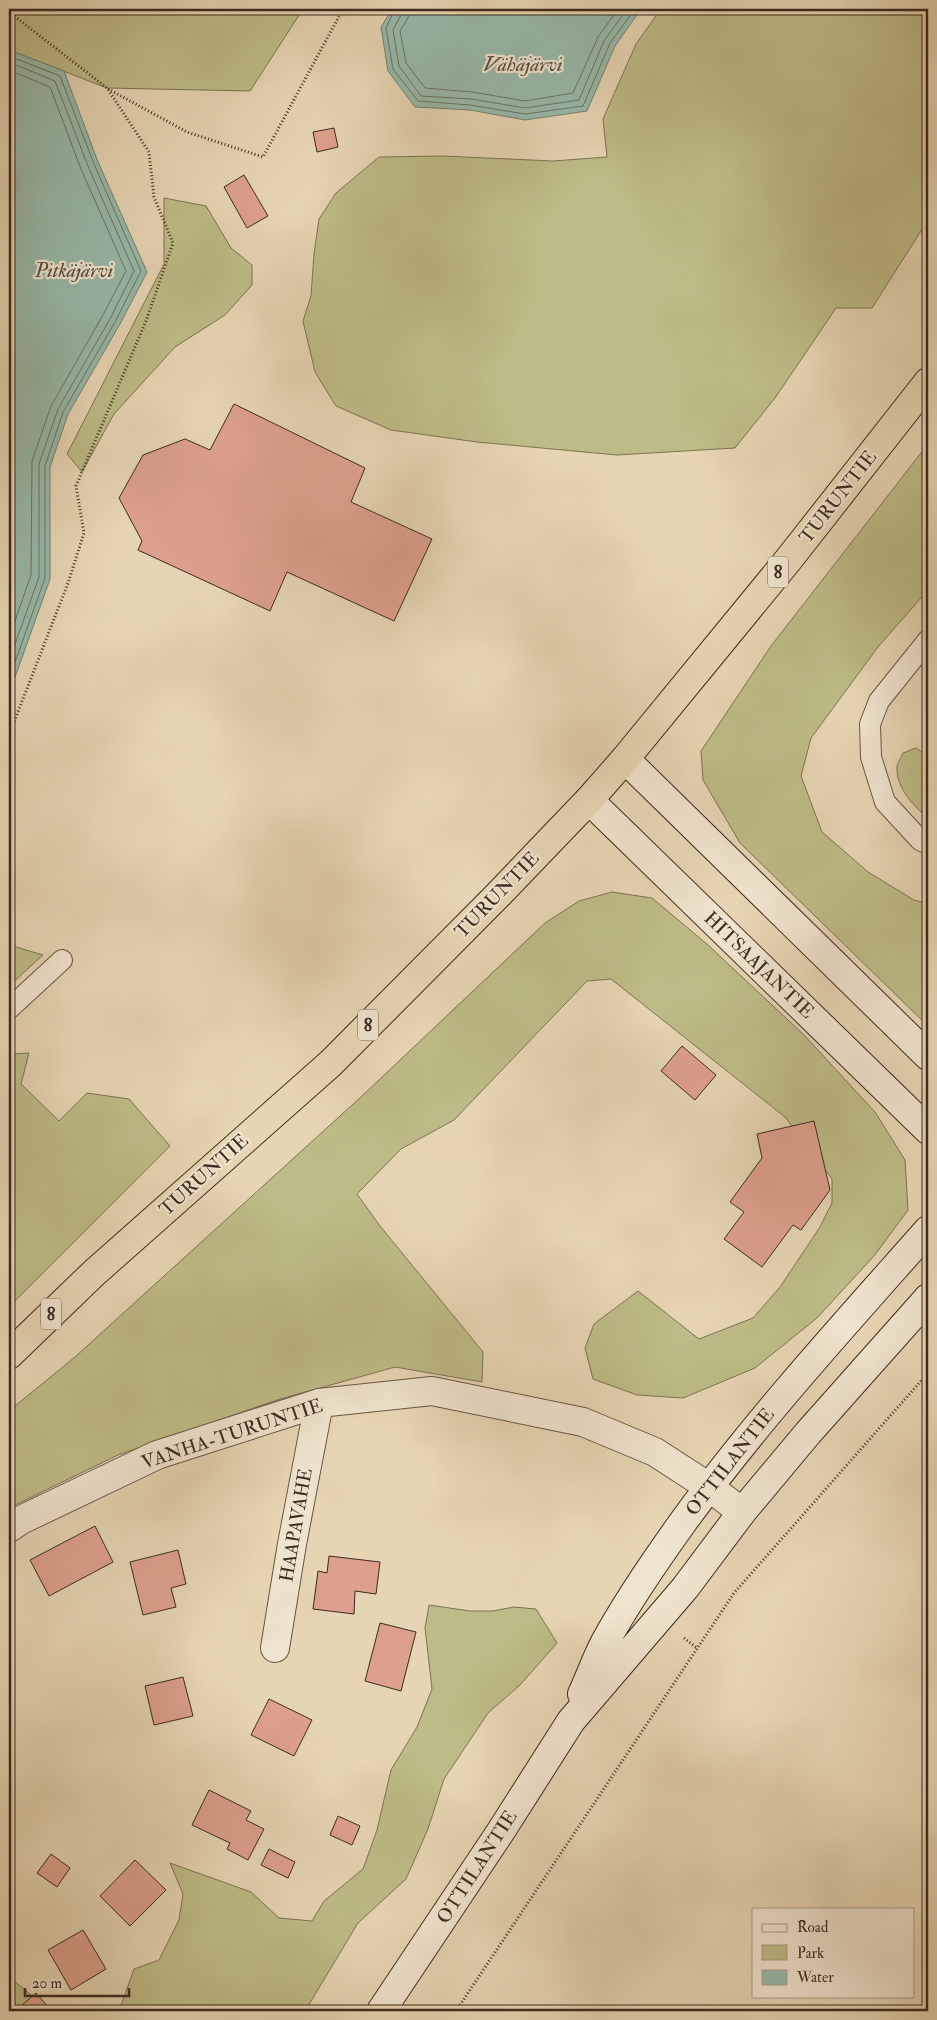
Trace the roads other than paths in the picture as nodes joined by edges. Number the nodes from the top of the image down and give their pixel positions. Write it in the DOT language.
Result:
graph roads {
  1 [pos="928,382"];
  2 [pos="928,640"];
  3 [pos="625,759"];
  4 [pos="589,800"];
  5 [pos="928,844"];
  6 [pos="62,960"];
  7 [pos="9,1009"];
  8 [pos="928,1056"];
  9 [pos="928,1130"];
  10 [pos="928,1230"];
  11 [pos="928,1298"];
  12 [pos="9,1355"];
  13 [pos="319,1403"];
  14 [pos="709,1487"];
  15 [pos="742,1512"];
  16 [pos="9,1528"];
  17 [pos="275,1648"];
  18 [pos="571,1721"];
  19 [pos="381,2011"];
  1 -- 3 [label="highway, TURUNTIE / 8"];
  2 -- 5 [label="lane"];
  3 -- 4 [label="highway, TURUNTIE / 8"];
  3 -- 8 [label="main road"];
  4 -- 9 [label="main road, HITSAAJANTIE"];
  4 -- 12 [label="highway, TURUNTIE / 8"];
  6 -- 7 [label="lane"];
  10 -- 14 [label="main road, OTTILANTIE"];
  11 -- 15 [label="main road, OTTILANTIE"];
  13 -- 14 [label="main road, VANHA-TURUNTIE"];
  13 -- 16 [label="main road, VANHA-TURUNTIE"];
  13 -- 17 [label="main road, HAAPAVAHE"];
  14 -- 15 [label="main road, VANHA-TURUNTIE"];
  14 -- 18 [label="main road, OTTILANTIE"];
  15 -- 18 [label="main road, OTTILANTIE"];
  18 -- 19 [label="main road, OTTILANTIE"];
}
